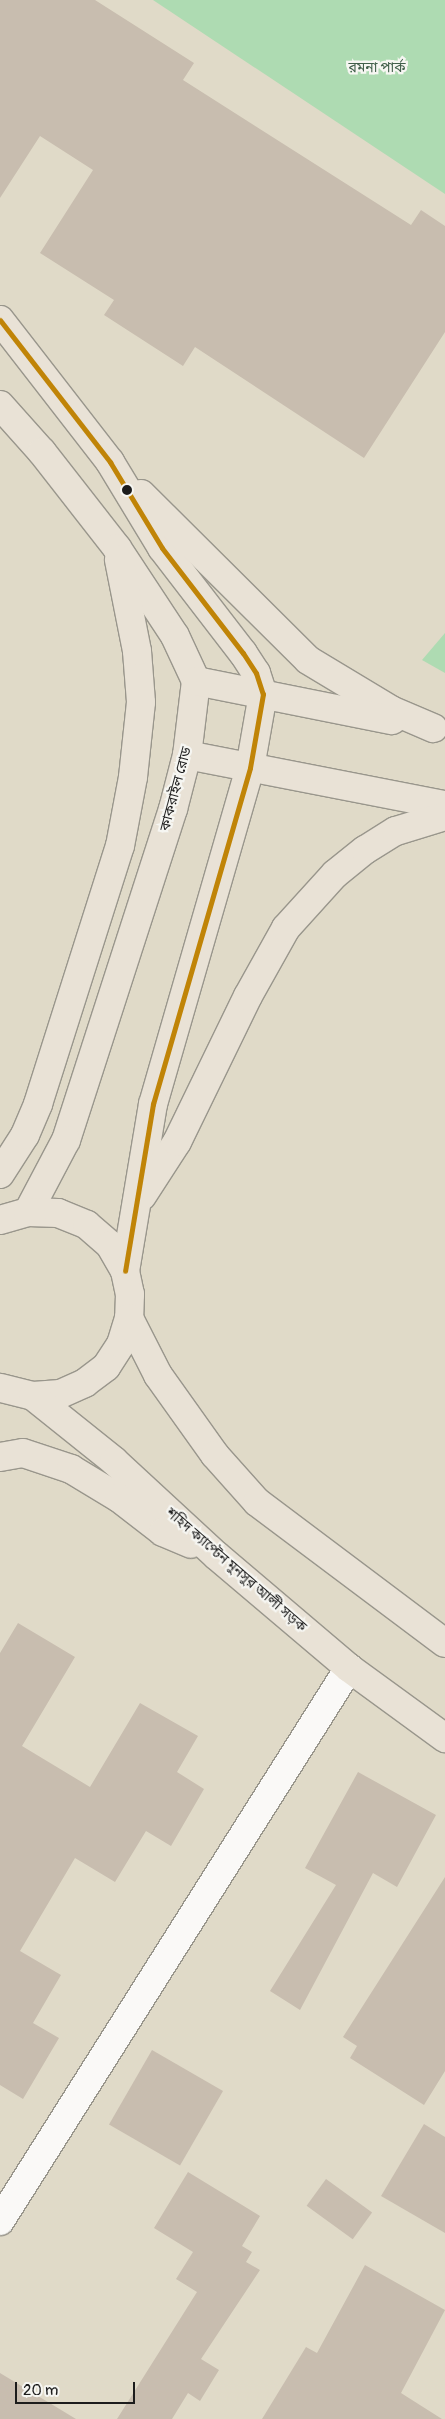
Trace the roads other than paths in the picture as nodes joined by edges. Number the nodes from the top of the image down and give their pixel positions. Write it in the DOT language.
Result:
graph roads {
  1 [pos="0,320"];
  2 [pos="0,406"];
  3 [pos="110,462"];
  4 [pos="117,548"];
  5 [pos="196,681"];
  6 [pos="263,694"];
  7 [pos="439,729"];
  8 [pos="187,755"];
  9 [pos="250,768"];
  10 [pos="445,805"];
  11 [pos="445,816"];
  12 [pos="0,1174"];
  13 [pos="135,1208"];
  14 [pos="28,1212"];
  15 [pos="0,1220"];
  16 [pos="125,1271"];
  17 [pos="129,1318"];
  18 [pos="11,1397"];
  19 [pos="0,1458"];
  20 [pos="217,1556"];
  21 [pos="445,1643"];
  22 [pos="350,1668"];
  23 [pos="445,1738"];
  24 [pos="0,2222"];
  1 -- 3 [label="main road"];
  2 -- 4 [label="main road"];
  3 -- 6 [label="main road"];
  3 -- 7 [label="main road"];
  4 -- 5 [label="main road"];
  4 -- 12 [label="main road"];
  5 -- 6 [label="main road"];
  5 -- 8 [label="main road, কাকরাইল রোড"];
  6 -- 7 [label="main road"];
  6 -- 9 [label="main road"];
  8 -- 9 [label="main road"];
  8 -- 14 [label="main road, কাকরাইল রোড"];
  9 -- 10 [label="main road"];
  9 -- 13 [label="main road"];
  11 -- 13 [label="main road"];
  13 -- 16 [label="main road"];
  14 -- 15 [label="main road"];
  14 -- 16 [label="main road"];
  16 -- 17 [label="main road"];
  17 -- 18 [label="main road"];
  17 -- 21 [label="main road"];
  18 -- 20 [label="main road, শহিদ ক্যাপ্টেন মুনসুর আলী সড়ক"];
  19 -- 20 [label="main road"];
  20 -- 22 [label="main road, শহিদ ক্যাপ্টেন মুনসুর আলী সড়ক"];
  22 -- 23 [label="main road, শহিদ ক্যাপ্টেন মুনসুর আলী সড়ক"];
  22 -- 24 [label="street"];
}
